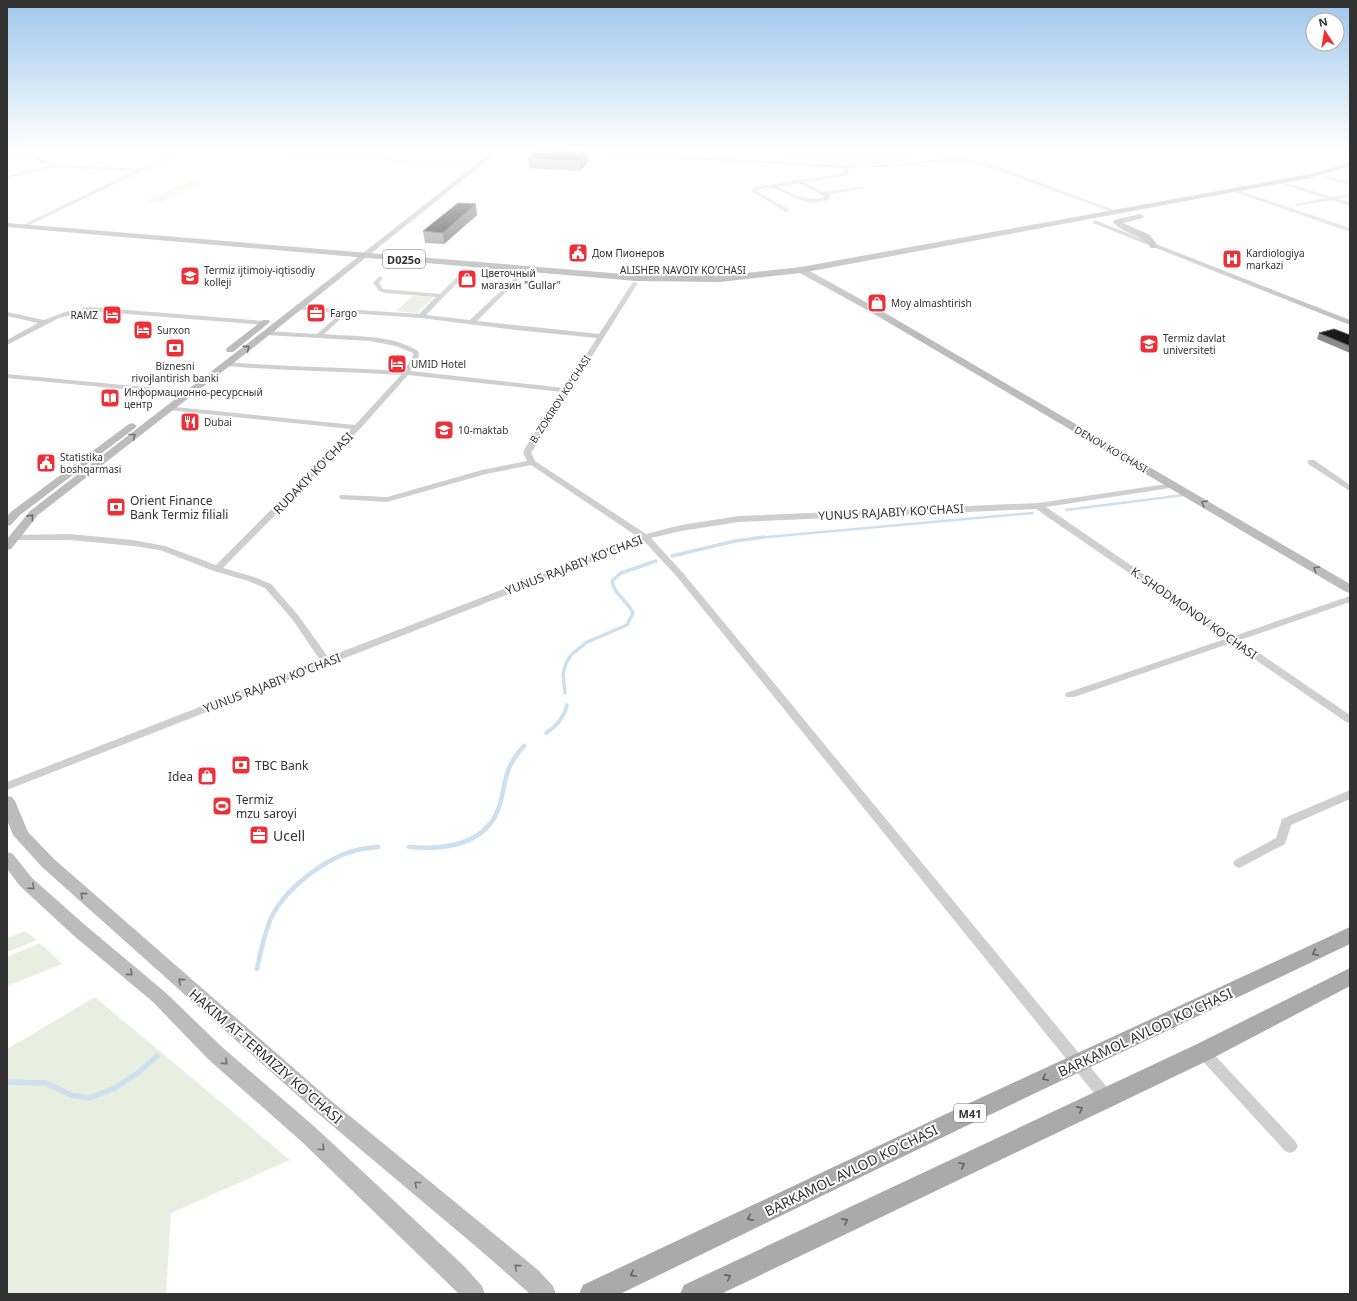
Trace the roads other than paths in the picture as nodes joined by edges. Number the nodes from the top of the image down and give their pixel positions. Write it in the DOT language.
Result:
graph roads {
  1 [pos="53,212"];
  2 [pos="412,212"];
  3 [pos="416,212"];
  4 [pos="1114,212"];
  5 [pos="1142,212"];
  6 [pos="1154,212"];
  7 [pos="1298,212"];
  8 [pos="1125,215"];
  9 [pos="1083,218"];
  10 [pos="1094,222"];
  11 [pos="7,226"];
  12 [pos="21,227"];
  13 [pos="1350,230"];
  14 [pos="7,231"];
  15 [pos="176,243"];
  16 [pos="1154,246"];
  17 [pos="355,258"];
  18 [pos="467,270"];
  19 [pos="805,272"];
  20 [pos="521,274"];
  21 [pos="380,278"];
  22 [pos="635,284"];
  23 [pos="441,296"];
  24 [pos="298,308"];
  25 [pos="346,311"];
  26 [pos="7,314"];
  27 [pos="421,316"];
  28 [pos="44,322"];
  29 [pos="472,322"];
  30 [pos="264,323"];
  31 [pos="1350,323"];
  32 [pos="266,333"];
  33 [pos="319,336"];
  34 [pos="600,336"];
  35 [pos="7,343"];
  36 [pos="226,364"];
  37 [pos="406,373"];
  38 [pos="7,376"];
  39 [pos="181,388"];
  40 [pos="566,390"];
  41 [pos="158,406"];
  42 [pos="168,408"];
  43 [pos="139,420"];
  44 [pos="357,427"];
  45 [pos="532,462"];
  46 [pos="1311,462"];
  47 [pos="1174,485"];
  48 [pos="1350,489"];
  49 [pos="344,497"];
  50 [pos="1038,506"];
  51 [pos="7,523"];
  52 [pos="14,537"];
  53 [pos="645,537"];
  54 [pos="7,547"];
  55 [pos="216,569"];
  56 [pos="1350,589"];
  57 [pos="1350,599"];
  58 [pos="1233,640"];
  59 [pos="326,662"];
  60 [pos="1070,695"];
  61 [pos="1350,720"];
  62 [pos="7,786"];
  63 [pos="1350,794"];
  64 [pos="7,801"];
  65 [pos="7,858"];
  66 [pos="1239,863"];
  67 [pos="1350,935"];
  68 [pos="1350,976"];
  69 [pos="1203,1052"];
  70 [pos="1078,1063"];
  71 [pos="1106,1097"];
  72 [pos="1290,1146"];
  73 [pos="474,1294"];
  74 [pos="545,1294"];
  75 [pos="592,1294"];
  76 [pos="692,1294"];
  1 -- 12 [label="street"];
  2 -- 17 [label="main road"];
  3 -- 17 [label="main road"];
  4 -- 8 [label="main road"];
  4 -- 9 [label="main road, D025o"];
  5 -- 8 [label="main road, D025o"];
  6 -- 16 [label="main road"];
  7 -- 13 [label="street"];
  8 -- 10 [label="main road, D025o"];
  9 -- 10 [label="main road"];
  9 -- 19 [label="main road, D025o"];
  10 -- 16 [label="main road"];
  10 -- 19 [label="main road, D025o"];
  11 -- 12 [label="main road, ALISHER NAVOIY KO’CHASI"];
  12 -- 15 [label="main road, ALISHER NAVOIY KO’CHASI"];
  14 -- 15 [label="main road, ALISHER NAVOIY KO’CHASI"];
  15 -- 17 [label="main road, ALISHER NAVOIY KO’CHASI"];
  16 -- 31 [label="main road"];
  17 -- 18 [label="main road, ALISHER NAVOIY KO’CHASI"];
  17 -- 19 [label="main road, ALISHER NAVOIY KO’CHASI / D025o"];
  17 -- 24 [label="main road"];
  17 -- 30 [label="main road"];
  18 -- 20 [label="main road, ALISHER NAVOIY KO’CHASI"];
  18 -- 23 [label="street"];
  19 -- 22 [label="main road, ALISHER NAVOIY KO’CHASI"];
  19 -- 47 [label="main road, DENOV KO'CHASI"];
  20 -- 22 [label="main road, ALISHER NAVOIY KO’CHASI"];
  20 -- 29 [label="street"];
  21 -- 23 [label="street"];
  22 -- 34 [label="street, B. ZOKIROV KO'CHASI"];
  23 -- 27 [label="street"];
  24 -- 25 [label="street"];
  24 -- 32 [label="main road"];
  25 -- 27 [label="street"];
  25 -- 33 [label="street"];
  26 -- 28 [label="street"];
  27 -- 29 [label="street"];
  28 -- 30 [label="street"];
  28 -- 35 [label="street"];
  29 -- 34 [label="street"];
  30 -- 39 [label="main road"];
  32 -- 33 [label="street"];
  36 -- 32 [label="main road, one-way"];
  33 -- 37 [label="street, RUDAKIY KO'CHASI"];
  34 -- 40 [label="street, B. ZOKIROV KO'CHASI"];
  36 -- 37 [label="street"];
  36 -- 42 [label="main road"];
  37 -- 40 [label="street"];
  37 -- 44 [label="street, RUDAKIY KO'CHASI"];
  38 -- 39 [label="street"];
  39 -- 41 [label="main road"];
  40 -- 45 [label="street, B. ZOKIROV KO'CHASI"];
  42 -- 44 [label="street"];
  52 -- 42 [label="main road, one-way"];
  43 -- 51 [label="main road"];
  44 -- 55 [label="street, RUDAKIY KO'CHASI"];
  45 -- 49 [label="street"];
  45 -- 53 [label="street, B. ZOKIROV KO'CHASI"];
  46 -- 48 [label="street"];
  47 -- 50 [label="street, YUNUS RAJABIY KO'CHASI"];
  56 -- 47 [label="main road, DENOV KO'CHASI, one-way"];
  50 -- 53 [label="street, YUNUS RAJABIY KO'CHASI"];
  50 -- 58 [label="street, K. SHODMONOV KO'CHASI"];
  52 -- 54 [label="main road"];
  52 -- 55 [label="street"];
  53 -- 59 [label="street, YUNUS RAJABIY KO'CHASI"];
  53 -- 70 [label="street, B. ZOKIROV KO'CHASI"];
  55 -- 59 [label="street"];
  57 -- 58 [label="street"];
  58 -- 60 [label="street"];
  58 -- 61 [label="street, K. SHODMONOV KO'CHASI"];
  59 -- 62 [label="street, YUNUS RAJABIY KO'CHASI"];
  63 -- 66 [label="street"];
  74 -- 64 [label="main road, HAKIM AT-TERMIZIY KO'CHASI, one-way"];
  65 -- 73 [label="main road, one-way"];
  67 -- 70 [label="main road, BARKAMOL AVLOD KO'CHASI / M41, one-way"];
  68 -- 69 [label="main road"];
  69 -- 71 [label="main road"];
  69 -- 72 [label="street"];
  70 -- 71 [label="street, B. ZOKIROV KO'CHASI"];
  70 -- 75 [label="main road, BARKAMOL AVLOD KO'CHASI / M41, one-way"];
  76 -- 71 [label="main road, one-way"];
}
